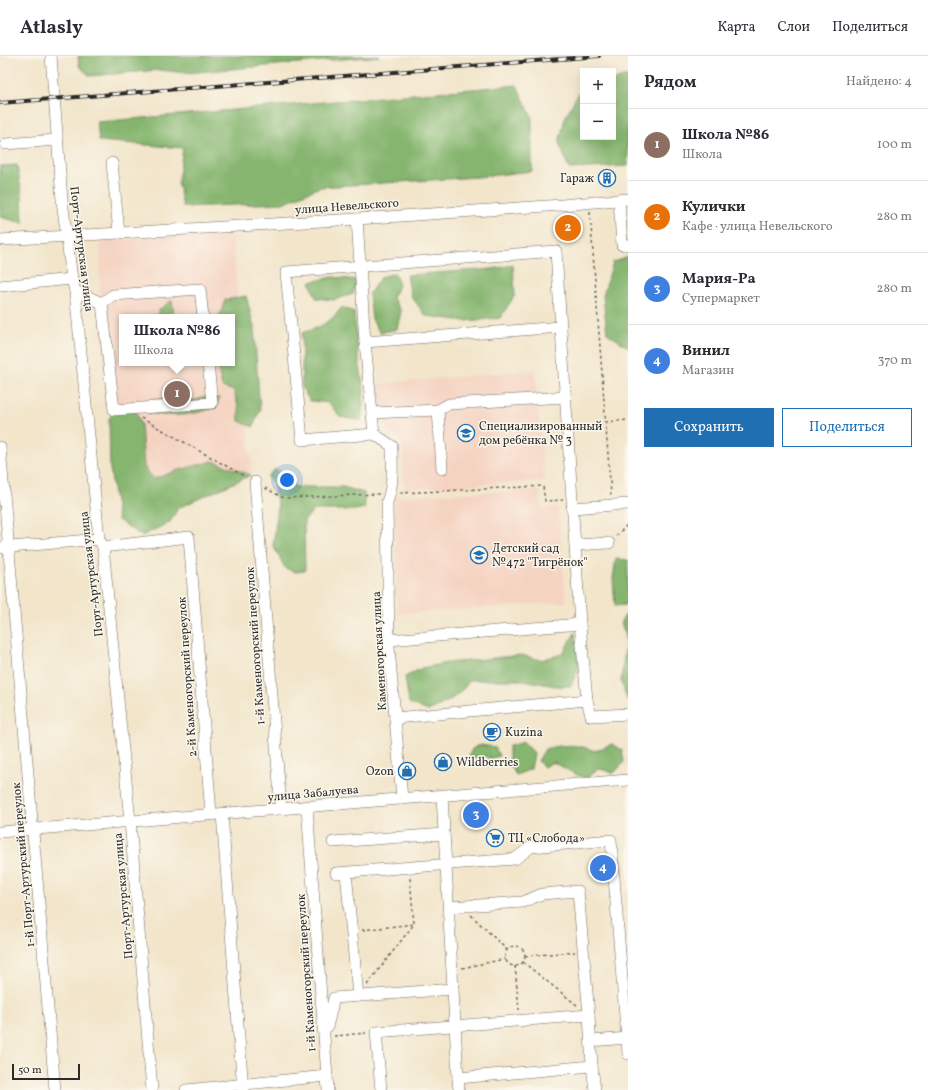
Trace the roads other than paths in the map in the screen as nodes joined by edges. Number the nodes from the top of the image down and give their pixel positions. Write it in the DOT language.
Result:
graph roads {
  1 [pos="51,56"];
  2 [pos="57,140"];
  3 [pos="6,144"];
  4 [pos="112,163"];
  5 [pos="623,199"];
  6 [pos="357,219"];
  7 [pos="119,233"];
  8 [pos="66,236"];
  9 [pos="0,240"];
  10 [pos="628,245"];
  11 [pos="360,266"];
  12 [pos="72,279"];
  13 [pos="0,286"];
  14 [pos="75,291"];
  15 [pos="102,303"];
  16 [pos="203,314"];
  17 [pos="561,327"];
  18 [pos="365,342"];
  19 [pos="208,366"];
  20 [pos="565,397"];
  21 [pos="438,410"];
  22 [pos="372,414"];
  23 [pos="374,434"];
  24 [pos="0,446"];
  25 [pos="442,469"];
  26 [pos="255,482"];
  27 [pos="572,503"];
  28 [pos="628,504"];
  29 [pos="101,543"];
  30 [pos="609,543"];
  31 [pos="575,545"];
  32 [pos="4,547"];
  33 [pos="580,624"];
  34 [pos="389,640"];
  35 [pos="587,700"];
  36 [pos="628,714"];
  37 [pos="395,718"];
  38 [pos="628,780"];
  39 [pos="442,796"];
  40 [pos="402,799"];
  41 [pos="307,806"];
  42 [pos="281,809"];
  43 [pos="216,814"];
  44 [pos="130,821"];
  45 [pos="33,829"];
  46 [pos="0,832"];
  47 [pos="444,834"];
  48 [pos="333,842"];
  49 [pos="446,864"];
  50 [pos="448,907"];
  51 [pos="453,989"];
  52 [pos="358,996"];
  53 [pos="589,1016"];
  54 [pos="455,1026"];
  55 [pos="324,1036"];
  56 [pos="627,1038"];
  57 [pos="591,1041"];
  58 [pos="628,1054"];
  59 [pos="592,1066"];
  60 [pos="327,1076"];
  61 [pos="458,1078"];
  62 [pos="243,1087"];
  63 [pos="55,1090"];
  64 [pos="152,1090"];
  65 [pos="186,1090"];
  66 [pos="328,1090"];
  67 [pos="381,1090"];
  68 [pos="459,1090"];
  69 [pos="594,1090"];
  1 -- 2 [label="street, Порт-Артурская улица"];
  2 -- 3 [label="street"];
  2 -- 8 [label="street, Порт-Артурская улица"];
  4 -- 7 [label="street"];
  5 -- 6 [label="street, улица Невельского"];
  5 -- 10 [label="street"];
  6 -- 7 [label="street, улица Невельского"];
  6 -- 11 [label="street"];
  7 -- 8 [label="street, улица Невельского"];
  8 -- 9 [label="street, улица Невельского"];
  8 -- 12 [label="street, Порт-Артурская улица"];
  11 -- 17 [label="street"];
  11 -- 18 [label="street"];
  11 -- 23 [label="street"];
  12 -- 13 [label="street"];
  12 -- 14 [label="street, Порт-Артурская улица"];
  14 -- 15 [label="street"];
  14 -- 29 [label="street, Порт-Артурская улица"];
  15 -- 16 [label="street"];
  15 -- 19 [label="street"];
  17 -- 18 [label="street"];
  17 -- 20 [label="street"];
  18 -- 22 [label="street"];
  20 -- 21 [label="street"];
  20 -- 27 [label="street"];
  21 -- 22 [label="street"];
  21 -- 25 [label="street"];
  22 -- 23 [label="street"];
  23 -- 34 [label="street, Каменогорская улица"];
  24 -- 32 [label="street, 1-й Порт-Артурский переулок"];
  26 -- 42 [label="street, 1-й Каменогорский переулок"];
  27 -- 28 [label="street"];
  27 -- 31 [label="street"];
  29 -- 32 [label="street"];
  29 -- 43 [label="street, 2-й Каменогорский переулок"];
  29 -- 44 [label="street, Порт-Артурская улица"];
  30 -- 31 [label="street"];
  31 -- 33 [label="street"];
  32 -- 45 [label="street, 1-й Порт-Артурский переулок"];
  33 -- 34 [label="street"];
  33 -- 35 [label="street"];
  34 -- 37 [label="street, Каменогорская улица"];
  35 -- 36 [label="street"];
  35 -- 37 [label="street"];
  37 -- 40 [label="street, Каменогорская улица"];
  38 -- 39 [label="street, улица Забалуева"];
  39 -- 40 [label="street, улица Забалуева"];
  39 -- 47 [label="street"];
  40 -- 41 [label="street, улица Забалуева"];
  41 -- 42 [label="street, улица Забалуева"];
  41 -- 55 [label="street, 1-й Каменогорский переулок"];
  42 -- 43 [label="street, улица Забалуева"];
  43 -- 44 [label="street, улица Забалуева"];
  43 -- 62 [label="street, 2-й Каменогорский переулок"];
  44 -- 45 [label="street, улица Забалуева"];
  44 -- 64 [label="street, Порт-Артурская улица"];
  45 -- 46 [label="street, улица Забалуева"];
  45 -- 63 [label="street, 1-й Порт-Артурский переулок"];
  47 -- 48 [label="street"];
  47 -- 49 [label="street"];
  49 -- 50 [label="street"];
  49 -- 52 [label="street"];
  49 -- 56 [label="street"];
  50 -- 51 [label="street"];
  50 -- 53 [label="street"];
  51 -- 52 [label="street"];
  51 -- 54 [label="street"];
  52 -- 55 [label="street"];
  53 -- 54 [label="street"];
  53 -- 57 [label="street"];
  54 -- 61 [label="street"];
  54 -- 67 [label="street"];
  55 -- 60 [label="street, 1-й Каменогорский переулок"];
  56 -- 57 [label="street"];
  56 -- 58 [label="street"];
  57 -- 59 [label="street"];
  59 -- 61 [label="street"];
  59 -- 69 [label="street"];
  60 -- 62 [label="street"];
  60 -- 66 [label="street, 1-й Каменогорский переулок"];
  61 -- 68 [label="street"];
  62 -- 65 [label="street"];
}
